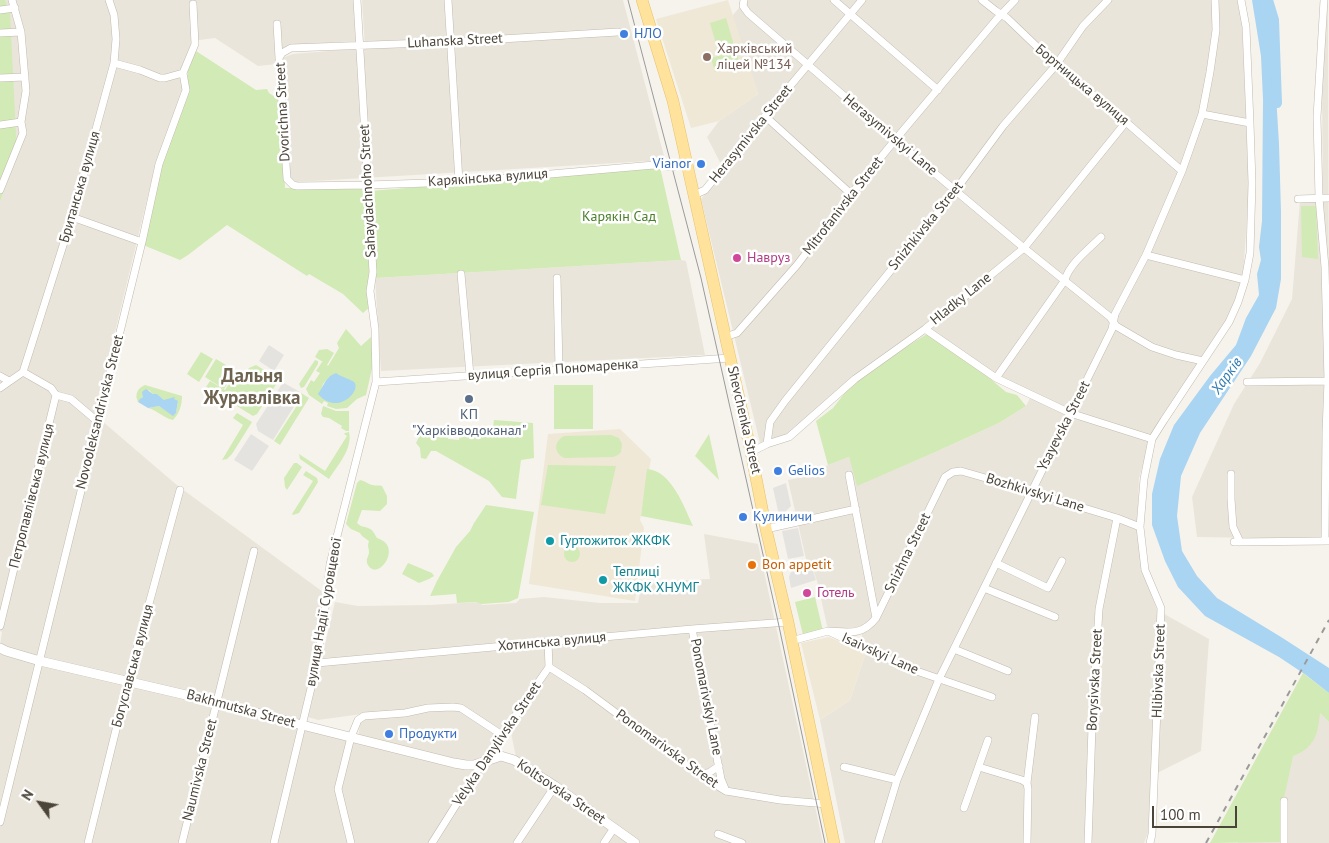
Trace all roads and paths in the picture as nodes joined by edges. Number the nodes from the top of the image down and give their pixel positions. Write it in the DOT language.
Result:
graph roads {
  1 [pos="12,0"];
  2 [pos="109,0"];
  3 [pos="357,0"];
  4 [pos="448,0"];
  5 [pos="642,0"];
  6 [pos="744,0"];
  7 [pos="834,0"];
  8 [pos="862,0"];
  9 [pos="982,0"];
  10 [pos="1015,0"];
  11 [pos="1108,0"];
  12 [pos="1215,0"];
  13 [pos="1241,0"];
  14 [pos="1324,0"];
  15 [pos="193,4"];
  16 [pos="15,8"];
  17 [pos="0,10"];
  18 [pos="851,14"];
  19 [pos="1002,14"];
  20 [pos="277,24"];
  21 [pos="21,32"];
  22 [pos="618,32"];
  23 [pos="0,33"];
  24 [pos="451,42"];
  25 [pos="359,45"];
  26 [pos="291,48"];
  27 [pos="279,58"];
  28 [pos="114,63"];
  29 [pos="808,65"];
  30 [pos="1056,65"];
  31 [pos="183,74"];
  32 [pos="24,77"];
  33 [pos="0,78"];
  34 [pos="938,90"];
  35 [pos="1202,114"];
  36 [pos="765,116"];
  37 [pos="21,122"];
  38 [pos="1126,122"];
  39 [pos="1250,123"];
  40 [pos="0,125"];
  41 [pos="894,140"];
  42 [pos="687,164"];
  43 [pos="1182,171"];
  44 [pos="289,182"];
  45 [pos="459,182"];
  46 [pos="367,186"];
  47 [pos="0,190"];
  48 [pos="955,191"];
  49 [pos="851,194"];
  50 [pos="694,195"];
  51 [pos="1319,198"];
  52 [pos="1329,198"];
  53 [pos="1298,199"];
  54 [pos="72,217"];
  55 [pos="1101,237"];
  56 [pos="142,242"];
  57 [pos="1024,248"];
  58 [pos="1146,255"];
  59 [pos="461,274"];
  60 [pos="557,278"];
  61 [pos="1065,280"];
  62 [pos="1245,280"];
  63 [pos="1114,322"];
  64 [pos="925,329"];
  65 [pos="725,337"];
  66 [pos="730,358"];
  67 [pos="1203,361"];
  68 [pos="559,369"];
  69 [pos="23,372"];
  70 [pos="470,375"];
  71 [pos="0,376"];
  72 [pos="996,378"];
  73 [pos="9,381"];
  74 [pos="1329,381"];
  75 [pos="376,382"];
  76 [pos="1247,382"];
  77 [pos="0,388"];
  78 [pos="56,395"];
  79 [pos="1070,413"];
  80 [pos="97,421"];
  81 [pos="1152,440"];
  82 [pos="767,444"];
  83 [pos="751,452"];
  84 [pos="952,472"];
  85 [pos="1231,474"];
  86 [pos="849,475"];
  87 [pos="180,490"];
  88 [pos="1031,491"];
  89 [pos="856,509"];
  90 [pos="1117,518"];
  91 [pos="1140,527"];
  92 [pos="766,529"];
  93 [pos="1327,541"];
  94 [pos="254,551"];
  95 [pos="1062,561"];
  96 [pos="996,563"];
  97 [pos="984,588"];
  98 [pos="872,601"];
  99 [pos="883,605"];
  100 [pos="1055,617"];
  101 [pos="876,618"];
  102 [pos="788,622"];
  103 [pos="0,626"];
  104 [pos="692,629"];
  105 [pos="828,631"];
  106 [pos="860,632"];
  107 [pos="791,641"];
  108 [pos="548,642"];
  109 [pos="860,645"];
  110 [pos="0,648"];
  111 [pos="954,649"];
  112 [pos="40,661"];
  113 [pos="317,663"];
  114 [pos="549,667"];
  115 [pos="1008,671"];
  116 [pos="939,679"];
  117 [pos="128,681"];
  118 [pos="992,697"];
  119 [pos="216,702"];
  120 [pos="1035,717"];
  121 [pos="302,725"];
  122 [pos="502,735"];
  123 [pos="350,737"];
  124 [pos="988,740"];
  125 [pos="483,762"];
  126 [pos="719,766"];
  127 [pos="979,767"];
  128 [pos="844,768"];
  129 [pos="700,775"];
  130 [pos="897,780"];
  131 [pos="1026,783"];
  132 [pos="555,786"];
  133 [pos="726,791"];
  134 [pos="1284,801"];
  135 [pos="826,804"];
  136 [pos="964,808"];
  137 [pos="0,822"];
  138 [pos="614,828"];
  139 [pos="718,834"];
  140 [pos="88,843"];
  141 [pos="182,843"];
  142 [pos="274,843"];
  143 [pos="351,843"];
  144 [pos="432,843"];
  145 [pos="517,843"];
  146 [pos="604,843"];
  147 [pos="635,843"];
  148 [pos="742,843"];
  149 [pos="834,843"];
  150 [pos="878,843"];
  151 [pos="1027,843"];
  152 [pos="1088,843"];
  153 [pos="1150,843"];
  154 [pos="1284,843"];
  1 -- 16 [label="street"];
  2 -- 28 [label="street, Британська вулиця"];
  3 -- 25 [label="street, Sahaydachnoho Street"];
  4 -- 24 [label="street"];
  5 -- 42 [label="main road, Shevchenka Street"];
  6 -- 29 [label="street, Herasymivskyi Lane"];
  7 -- 18 [label="street"];
  8 -- 18 [label="street, Herasymivska Street"];
  9 -- 19 [label="street, Бортницька вулиця"];
  10 -- 19 [label="street, Mitrofanivska Street"];
  11 -- 30 [label="street, Snizhkivska Street"];
  12 -- 35 [label="street, Ysayevska Street"];
  13 -- 39 [label="street, Hlibivska Street"];
  14 -- 51 [label="street"];
  15 -- 31 [label="street, Novooleksandrivska Street"];
  16 -- 17 [label="street"];
  16 -- 21 [label="street"];
  18 -- 29 [label="street, Herasymivska Street"];
  18 -- 34 [label="street"];
  19 -- 30 [label="street, Бортницька вулиця"];
  19 -- 34 [label="street, Mitrofanivska Street"];
  20 -- 27 [label="street"];
  21 -- 23 [label="street"];
  21 -- 32 [label="street"];
  22 -- 24 [label="street, Luhanska Street"];
  24 -- 25 [label="street, Luhanska Street"];
  24 -- 45 [label="street"];
  25 -- 26 [label="street, Luhanska Street"];
  25 -- 46 [label="street, Sahaydachnoho Street"];
  26 -- 27 [label="street, Dvorichna Street"];
  27 -- 44 [label="street, Dvorichna Street"];
  28 -- 31 [label="street"];
  28 -- 54 [label="street, Британська вулиця"];
  29 -- 36 [label="street, Herasymivska Street"];
  29 -- 41 [label="street, Herasymivskyi Lane"];
  30 -- 38 [label="street, Бортницька вулиця"];
  30 -- 48 [label="street, Snizhkivska Street"];
  31 -- 56 [label="street, Novooleksandrivska Street"];
  32 -- 33 [label="street"];
  32 -- 37 [label="street"];
  34 -- 41 [label="street, Mitrofanivska Street"];
  35 -- 39 [label="street"];
  35 -- 43 [label="street, Ysayevska Street"];
  36 -- 49 [label="street"];
  36 -- 50 [label="street, Herasymivska Street"];
  37 -- 40 [label="street"];
  37 -- 47 [label="street"];
  38 -- 43 [label="street, Бортницька вулиця"];
  38 -- 57 [label="street, Hladky Lane"];
  39 -- 62 [label="street, Hlibivska Street"];
  41 -- 48 [label="street, Herasymivskyi Lane"];
  41 -- 49 [label="street, Mitrofanivska Street"];
  42 -- 45 [label="street, Карякінська вулиця"];
  42 -- 50 [label="main road, Shevchenka Street"];
  43 -- 58 [label="street, Ysayevska Street"];
  44 -- 46 [label="street, Карякінська вулиця"];
  45 -- 46 [label="street, Карякінська вулиця"];
  46 -- 75 [label="street, Sahaydachnoho Street"];
  48 -- 57 [label="street, Herasymivskyi Lane"];
  48 -- 82 [label="street, Snizhkivska Street"];
  49 -- 65 [label="street, Mitrofanivska Street"];
  50 -- 65 [label="main road, Shevchenka Street"];
  51 -- 52 [label="street"];
  51 -- 53 [label="street"];
  51 -- 74 [label="street"];
  54 -- 56 [label="street"];
  54 -- 69 [label="street, Британська вулиця"];
  55 -- 61 [label="street"];
  56 -- 80 [label="street, Novooleksandrivska Street"];
  57 -- 61 [label="street, Herasymivskyi Lane"];
  57 -- 64 [label="street, Hladky Lane"];
  58 -- 62 [label="street"];
  58 -- 63 [label="street, Ysayevska Street"];
  59 -- 70 [label="street"];
  60 -- 68 [label="street"];
  61 -- 63 [label="street, Herasymivskyi Lane"];
  61 -- 72 [label="street"];
  62 -- 67 [label="street, Hlibivska Street"];
  63 -- 67 [label="street, Herasymivskyi Lane"];
  63 -- 79 [label="street, Ysayevska Street"];
  64 -- 72 [label="street"];
  64 -- 82 [label="street, Hladky Lane"];
  65 -- 66 [label="main road, Shevchenka Street"];
  66 -- 68 [label="street, вулиця Сергія Пономаренка"];
  66 -- 83 [label="main road, Shevchenka Street"];
  67 -- 81 [label="street, Hlibivska Street"];
  68 -- 70 [label="street, вулиця Сергія Пономаренка"];
  69 -- 73 [label="street"];
  69 -- 78 [label="street"];
  70 -- 75 [label="street, вулиця Сергія Пономаренка"];
  71 -- 73 [label="street"];
  72 -- 79 [label="street"];
  73 -- 77 [label="street"];
  74 -- 76 [label="street"];
  74 -- 93 [label="street"];
  75 -- 113 [label="street, вулиця Надії Суровцевої"];
  78 -- 80 [label="street"];
  78 -- 103 [label="street, Петропавлівська вулиця"];
  79 -- 81 [label="street"];
  79 -- 88 [label="street, Ysayevska Street"];
  80 -- 112 [label="street, Novooleksandrivska Street"];
  81 -- 91 [label="street, Hlibivska Street"];
  82 -- 83 [label="street"];
  83 -- 92 [label="main road, Shevchenka Street"];
  84 -- 88 [label="street, Bozhkivskyi Lane"];
  84 -- 99 [label="street, Snizhna Street"];
  85 -- 93 [label="street"];
  86 -- 89 [label="street"];
  87 -- 117 [label="street, Богуславська вулиця"];
  88 -- 90 [label="street, Bozhkivskyi Lane"];
  88 -- 96 [label="street, Ysayevska Street"];
  89 -- 92 [label="street"];
  89 -- 98 [label="street"];
  90 -- 91 [label="street"];
  90 -- 152 [label="street, Borysivska Street"];
  91 -- 153 [label="street, Hlibivska Street"];
  92 -- 102 [label="main road, Shevchenka Street"];
  94 -- 119 [label="street, Naumivska Street"];
  95 -- 96 [label="street"];
  96 -- 97 [label="street, Ysayevska Street"];
  97 -- 100 [label="street"];
  97 -- 111 [label="street, Ysayevska Street"];
  98 -- 99 [label="street"];
  98 -- 101 [label="street"];
  99 -- 101 [label="street, Snizhna Street"];
  101 -- 106 [label="street, Snizhna Street"];
  102 -- 104 [label="street, Хотинська вулиця"];
  102 -- 107 [label="main road, Shevchenka Street"];
  104 -- 108 [label="street, Хотинська вулиця"];
  104 -- 126 [label="street, Ponomarivskyi Lane"];
  105 -- 106 [label="street"];
  105 -- 107 [label="street, Isaivskyi Lane"];
  105 -- 109 [label="street, Isaivskyi Lane"];
  106 -- 109 [label="street"];
  107 -- 135 [label="main road, Shevchenka Street"];
  108 -- 113 [label="street, Хотинська вулиця"];
  108 -- 114 [label="street, Velyka Danylivska Street"];
  109 -- 116 [label="street, Isaivskyi Lane"];
  110 -- 112 [label="street, Bakhmutska Street"];
  111 -- 115 [label="street"];
  111 -- 116 [label="street, Ysayevska Street"];
  112 -- 117 [label="street, Bakhmutska Street"];
  112 -- 137 [label="street, Novooleksandrivska Street"];
  113 -- 121 [label="street, вулиця Надії Суровцевої"];
  114 -- 122 [label="street, Velyka Danylivska Street"];
  114 -- 129 [label="street, Ponomarivska Street"];
  116 -- 118 [label="street, Isaivskyi Lane"];
  116 -- 130 [label="street, Ysayevska Street"];
  117 -- 119 [label="street, Bakhmutska Street"];
  117 -- 140 [label="street, Богуславська вулиця"];
  119 -- 121 [label="street, Bakhmutska Street"];
  119 -- 141 [label="street, Naumivska Street"];
  120 -- 131 [label="street"];
  121 -- 123 [label="street, Bakhmutska Street"];
  121 -- 142 [label="street, вулиця Надії Суровцевої"];
  122 -- 123 [label="street"];
  122 -- 125 [label="street, Velyka Danylivska Street"];
  123 -- 125 [label="street, Bakhmutska Street"];
  123 -- 143 [label="street"];
  124 -- 127 [label="street"];
  125 -- 132 [label="street, Koltsovska Street"];
  125 -- 144 [label="street, Velyka Danylivska Street"];
  126 -- 129 [label="street, Ponomarivskyi Lane"];
  126 -- 133 [label="street, Ponomarivskyi Lane"];
  127 -- 131 [label="street"];
  127 -- 136 [label="street"];
  128 -- 130 [label="street"];
  129 -- 133 [label="street, Ponomarivska Street"];
  130 -- 150 [label="street, Ysayevska Street"];
  131 -- 151 [label="street"];
  132 -- 138 [label="street, Koltsovska Street"];
  132 -- 145 [label="street"];
  133 -- 135 [label="street, Ponomarivska Street"];
  134 -- 154 [label="street"];
  135 -- 149 [label="main road, Shevchenka Street"];
  138 -- 146 [label="street"];
  138 -- 147 [label="street, Koltsovska Street"];
  139 -- 148 [label="street"];
}
